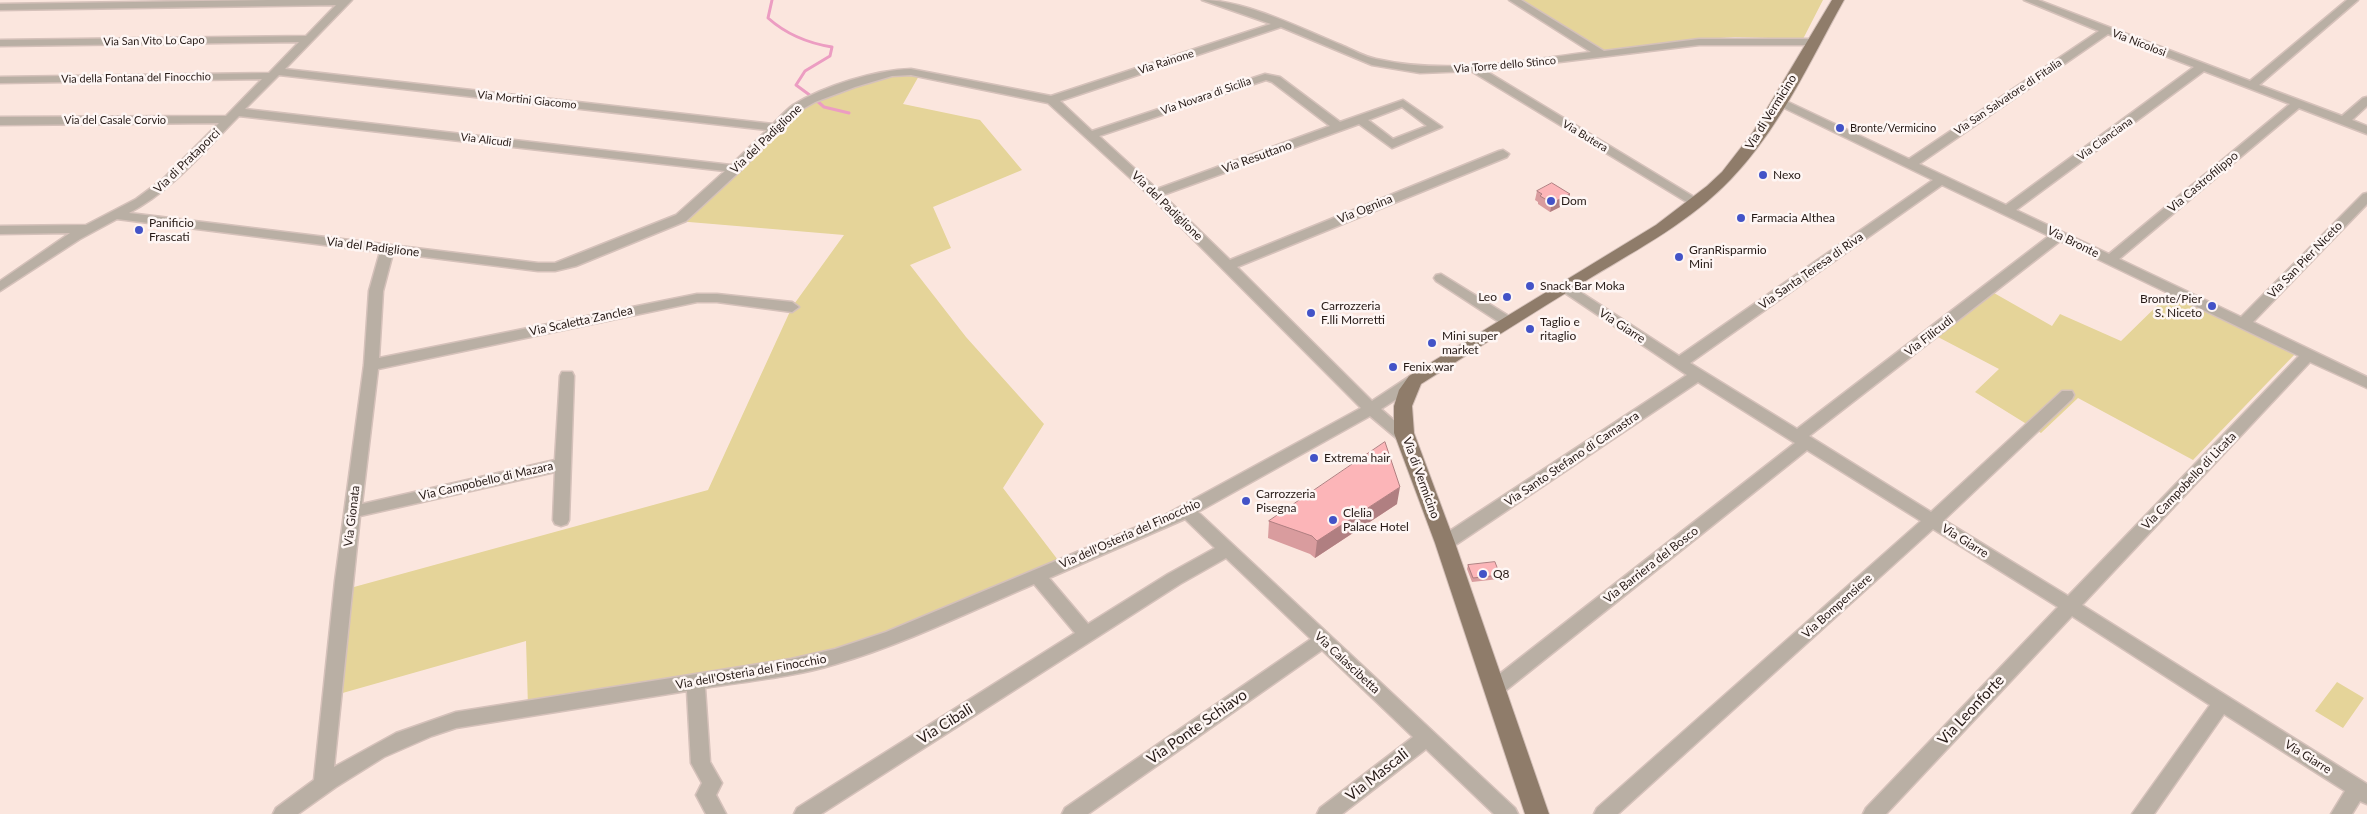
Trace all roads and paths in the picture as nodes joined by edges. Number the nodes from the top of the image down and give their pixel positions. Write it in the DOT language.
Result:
graph roads {
  1 [pos="1207,0"];
  2 [pos="1514,0"];
  3 [pos="1838,0"];
  4 [pos="2029,0"];
  5 [pos="2354,0"];
  6 [pos="346,1"];
  7 [pos="0,7"];
  8 [pos="1281,24"];
  9 [pos="2106,31"];
  10 [pos="308,39"];
  11 [pos="1813,42"];
  12 [pos="0,43"];
  13 [pos="1600,53"];
  14 [pos="2202,67"];
  15 [pos="1475,69"];
  16 [pos="274,74"];
  17 [pos="0,80"];
  18 [pos="2251,86"];
  19 [pos="1052,100"];
  20 [pos="2367,100"];
  21 [pos="1780,102"];
  22 [pos="2297,104"];
  23 [pos="234,116"];
  24 [pos="1360,119"];
  25 [pos="0,121"];
  26 [pos="2344,121"];
  27 [pos="1339,127"];
  28 [pos="777,128"];
  29 [pos="2367,130"];
  30 [pos="1091,136"];
  31 [pos="1503,154"];
  32 [pos="1910,164"];
  33 [pos="735,169"];
  34 [pos="1942,179"];
  35 [pos="1155,194"];
  36 [pos="2367,197"];
  37 [pos="1695,203"];
  38 [pos="2007,210"];
  39 [pos="117,215"];
  40 [pos="86,229"];
  41 [pos="3,230"];
  42 [pos="2059,235"];
  43 [pos="387,249"];
  44 [pos="2110,260"];
  45 [pos="1228,266"];
  46 [pos="20,274"];
  47 [pos="0,278"];
  48 [pos="1441,278"];
  49 [pos="0,287"];
  50 [pos="1563,287"];
  51 [pos="792,308"];
  52 [pos="1507,321"];
  53 [pos="2243,324"];
  54 [pos="2308,355"];
  55 [pos="1679,362"];
  56 [pos="371,364"];
  57 [pos="1698,375"];
  58 [pos="567,376"];
  59 [pos="1415,380"];
  60 [pos="2367,383"];
  61 [pos="2067,395"];
  62 [pos="1371,409"];
  63 [pos="1402,410"];
  64 [pos="1406,438"];
  65 [pos="1803,439"];
  66 [pos="564,464"];
  67 [pos="1187,511"];
  68 [pos="352,512"];
  69 [pos="561,520"];
  70 [pos="1932,520"];
  71 [pos="1445,543"];
  72 [pos="1227,549"];
  73 [pos="1036,575"];
  74 [pos="2070,606"];
  75 [pos="1086,634"];
  76 [pos="1323,640"];
  77 [pos="695,682"];
  78 [pos="1494,689"];
  79 [pos="2222,702"];
  80 [pos="1427,737"];
  81 [pos="323,783"];
  82 [pos="2362,792"];
  83 [pos="283,814"];
  84 [pos="716,814"];
  85 [pos="804,814"];
  86 [pos="1072,814"];
  87 [pos="1327,814"];
  88 [pos="1508,814"];
  89 [pos="1537,814"];
  90 [pos="1604,814"];
  91 [pos="1873,814"];
  92 [pos="2142,814"];
  93 [pos="2341,814"];
  1 -- 8 [label="street, Via Torre dello Stinco"];
  2 -- 13 [label="street"];
  3 -- 11 [label="main road, Via di Vermicino"];
  4 -- 9 [label="street, Via Nicolosi"];
  5 -- 18 [label="street"];
  6 -- 7 [label="street"];
  6 -- 10 [label="street, Via di Prataporci"];
  8 -- 15 [label="street, Via Torre dello Stinco"];
  8 -- 19 [label="street, Via Rainone"];
  9 -- 14 [label="street, Via Nicolosi"];
  9 -- 32 [label="street, Via San Salvatore di Fitalia"];
  10 -- 12 [label="street, Via San Vito Lo Capo"];
  10 -- 16 [label="street, Via di Prataporci"];
  11 -- 13 [label="street, Via Torre dello Stinco"];
  11 -- 21 [label="main road, Via di Vermicino"];
  13 -- 15 [label="street, Via Torre dello Stinco"];
  14 -- 18 [label="street, Via Nicolosi"];
  14 -- 38 [label="street, Via Cianciana"];
  15 -- 37 [label="street, Via Butera"];
  16 -- 17 [label="street, Via della Fontana del Finocchio"];
  16 -- 23 [label="street, Via di Prataporci"];
  16 -- 28 [label="street, Via Mortini Giacomo"];
  18 -- 22 [label="street, Via Nicolosi"];
  19 -- 28 [label="street, Via del Padiglione"];
  19 -- 30 [label="street, Via del Padiglione"];
  20 -- 26 [label="street"];
  21 -- 32 [label="street, Via Bronte"];
  21 -- 37 [label="main road, Via di Vermicino"];
  22 -- 26 [label="street, Via Nicolosi"];
  22 -- 44 [label="street, Via Castrofilippo"];
  23 -- 25 [label="street, Via del Casale Corvio"];
  23 -- 33 [label="street, Via Alicudi"];
  23 -- 39 [label="street, Via di Prataporci"];
  24 -- 24 [label="street, Via Resuttano"];
  24 -- 27 [label="street, Via Resuttano"];
  26 -- 29 [label="street, Via Nicolosi"];
  27 -- 30 [label="street, Via Novara di Sicilia"];
  27 -- 35 [label="street, Via Resuttano"];
  28 -- 33 [label="street, Via del Padiglione"];
  30 -- 35 [label="street, Via del Padiglione"];
  31 -- 45 [label="street, Via Ognina"];
  32 -- 34 [label="street, Via Bronte"];
  33 -- 43 [label="street, Via del Padiglione"];
  34 -- 38 [label="street, Via Bronte"];
  34 -- 55 [label="street, Via Santa Teresa di Riva"];
  35 -- 45 [label="street, Via del Padiglione"];
  36 -- 53 [label="street, Via San Pier Niceto"];
  37 -- 50 [label="main road, Via di Vermicino"];
  38 -- 42 [label="street, Via Bronte"];
  39 -- 40 [label="street, Via di Prataporci"];
  39 -- 43 [label="street, Via del Padiglione"];
  40 -- 41 [label="street"];
  40 -- 46 [label="street, Via di Prataporci"];
  42 -- 44 [label="street, Via Bronte"];
  42 -- 65 [label="street, Via Filicudi"];
  43 -- 56 [label="street, Via Gionata"];
  44 -- 53 [label="street, Via Bronte"];
  45 -- 62 [label="street, Via del Padiglione"];
  46 -- 47 [label="street"];
  46 -- 49 [label="street, Via di Prataporci"];
  48 -- 52 [label="street"];
  50 -- 52 [label="main road, Via di Vermicino"];
  50 -- 55 [label="street, Via Giarre"];
  51 -- 56 [label="street, Via Scaletta Zanclea"];
  52 -- 59 [label="main road, Via di Vermicino"];
  53 -- 54 [label="street, Via Bronte"];
  54 -- 60 [label="street, Via Bronte"];
  54 -- 74 [label="street, Via Campobello di Licata"];
  55 -- 57 [label="street, Via Giarre"];
  56 -- 68 [label="street, Via Gionata"];
  57 -- 65 [label="street, Via Giarre"];
  57 -- 71 [label="street, Via Santo Stefano di Camastra"];
  58 -- 66 [label="street, Via Campobello di Mazara"];
  59 -- 62 [label="street, Via dell'Osteria del Finocchio"];
  59 -- 63 [label="main road, Via di Vermicino"];
  61 -- 70 [label="street, Via Bompensiere"];
  62 -- 63 [label="street"];
  62 -- 64 [label="street, Via del Padiglione"];
  62 -- 67 [label="street, Via dell'Osteria del Finocchio"];
  63 -- 64 [label="main road, Via di Vermicino"];
  64 -- 71 [label="main road, Via di Vermicino"];
  65 -- 70 [label="street, Via Giarre"];
  65 -- 78 [label="street, Via Barriera del Bosco"];
  66 -- 68 [label="street, Via Campobello di Mazara"];
  66 -- 69 [label="street"];
  67 -- 72 [label="street, Via Calascibetta"];
  67 -- 73 [label="street, Via dell'Osteria del Finocchio"];
  68 -- 81 [label="street, Via Gionata"];
  70 -- 74 [label="street, Via Giarre"];
  70 -- 90 [label="street, Via Bompensiere"];
  71 -- 78 [label="main road, Via di Vermicino"];
  72 -- 75 [label="street, Via Cibali"];
  72 -- 76 [label="street, Via Calascibetta"];
  73 -- 75 [label="street"];
  73 -- 77 [label="street, Via dell'Osteria del Finocchio"];
  74 -- 79 [label="street, Via Giarre"];
  74 -- 91 [label="street, Via Leonforte"];
  75 -- 85 [label="street, Via Cibali"];
  76 -- 80 [label="street, Via Calascibetta"];
  76 -- 86 [label="street, Via Ponte Schiavo"];
  77 -- 81 [label="street, Via dell'Osteria del Finocchio"];
  77 -- 84 [label="street"];
  78 -- 89 [label="main road, Via di Vermicino"];
  79 -- 82 [label="street, Via Giarre"];
  79 -- 92 [label="street"];
  80 -- 87 [label="street, Via Mascali"];
  80 -- 88 [label="street, Via Calascibetta"];
  81 -- 83 [label="street, Via dell'Osteria del Finocchio"];
  82 -- 93 [label="street"];
}
